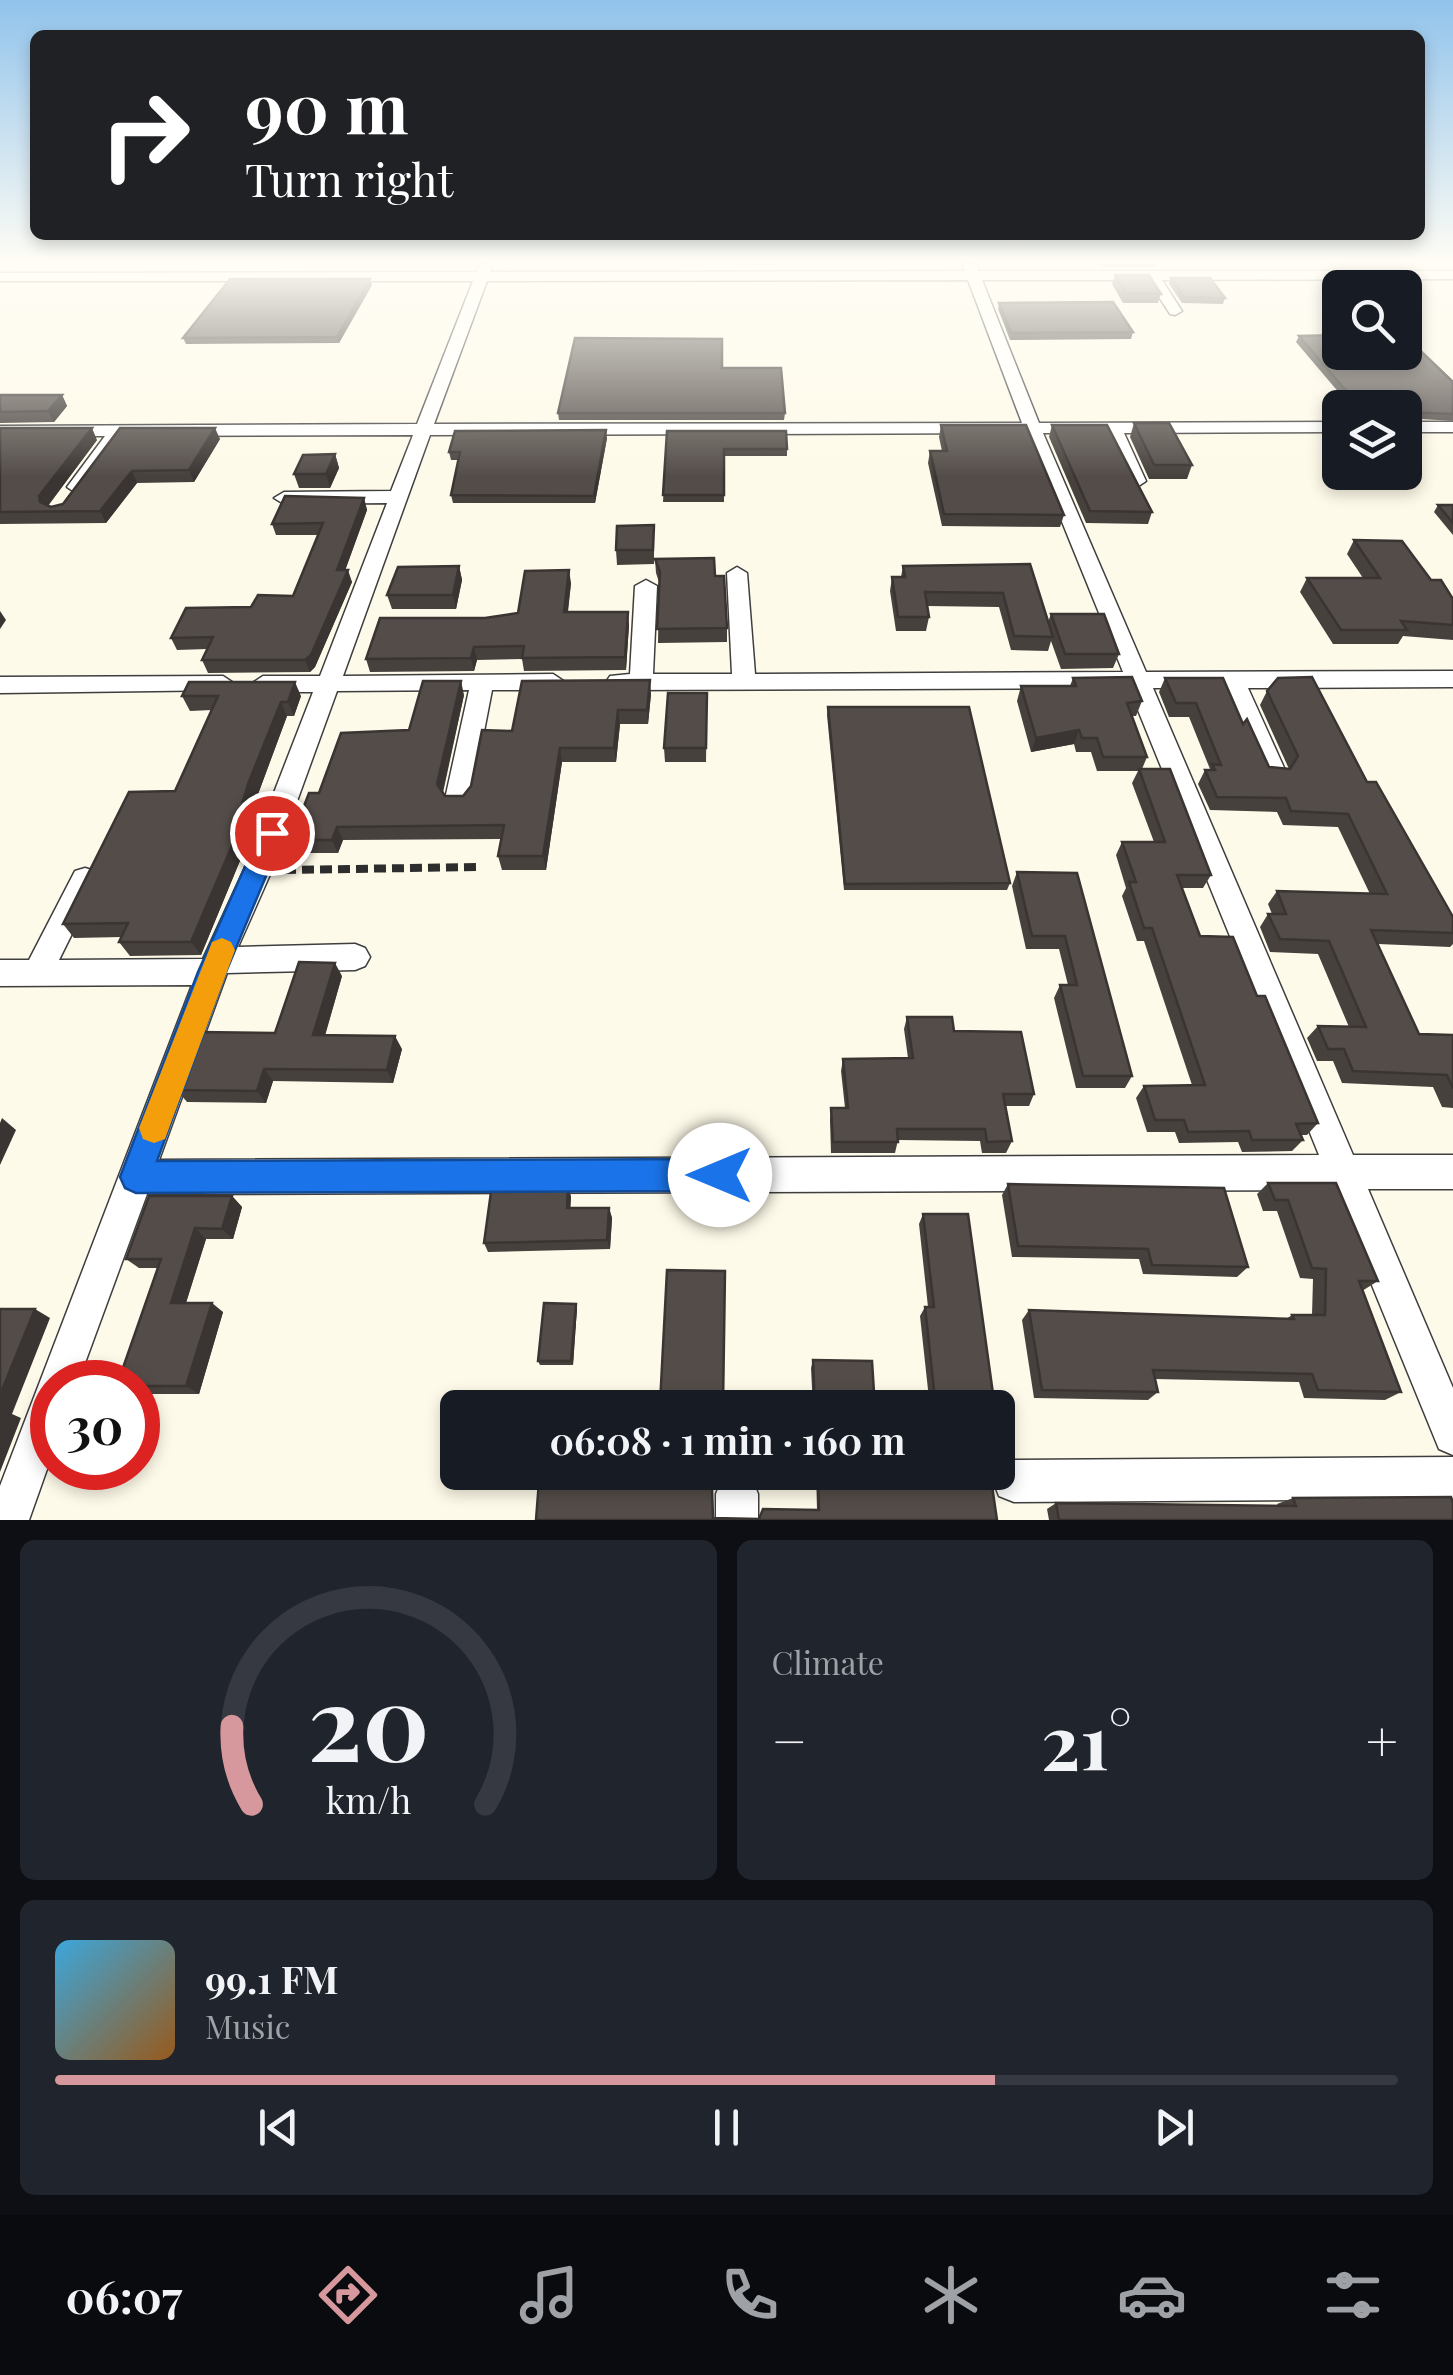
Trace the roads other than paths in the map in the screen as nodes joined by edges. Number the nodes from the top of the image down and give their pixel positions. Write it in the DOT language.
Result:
graph roads {
  1 [pos="459,335"];
  2 [pos="997,335"];
  3 [pos="1032,427"];
  4 [pos="1112,427"];
  5 [pos="1322,427"];
  6 [pos="1422,427"];
  7 [pos="1453,427"];
  8 [pos="118,430"];
  9 [pos="422,432"];
  10 [pos="3,434"];
  11 [pos="1137,481"];
  12 [pos="398,496"];
  13 [pos="284,498"];
  14 [pos="59,510"];
  15 [pos="737,573"];
  16 [pos="646,586"];
  17 [pos="1233,679"];
  18 [pos="1453,679"];
  19 [pos="1138,680"];
  20 [pos="641,682"];
  21 [pos="744,682"];
  22 [pos="482,683"];
  23 [pos="328,684"];
  24 [pos="0,685"];
  25 [pos="1274,772"];
  26 [pos="458,799"];
  27 [pos="85,879"];
  28 [pos="355,957"];
  29 [pos="215,966"];
  30 [pos="0,973"];
  31 [pos="37,973"];
  32 [pos="1344,1172"];
  33 [pos="1453,1172"];
  34 [pos="136,1177"];
  35 [pos="67,1360"];
  36 [pos="1453,1436"];
  37 [pos="30,1460"];
  38 [pos="1453,1478"];
  39 [pos="1015,1481"];
  40 [pos="8,1520"];
  1 -- 9 [label="street"];
  2 -- 3 [label="street"];
  3 -- 4 [label="street"];
  3 -- 9 [label="street"];
  3 -- 19 [label="street"];
  4 -- 5 [label="street"];
  4 -- 11 [label="street"];
  6 -- 7 [label="street"];
  8 -- 9 [label="street"];
  8 -- 10 [label="street"];
  8 -- 14 [label="street"];
  9 -- 12 [label="street"];
  12 -- 13 [label="street"];
  12 -- 23 [label="street"];
  15 -- 21 [label="street"];
  16 -- 20 [label="street"];
  17 -- 18 [label="street"];
  17 -- 19 [label="street"];
  17 -- 25 [label="street"];
  19 -- 21 [label="street"];
  19 -- 32 [label="street"];
  20 -- 21 [label="street"];
  20 -- 22 [label="street"];
  22 -- 23 [label="street"];
  22 -- 26 [label="street"];
  23 -- 24 [label="street"];
  23 -- 29 [label="street"];
  27 -- 31 [label="street"];
  28 -- 29 [label="street"];
  29 -- 31 [label="street"];
  29 -- 34 [label="street"];
  30 -- 31 [label="street"];
  32 -- 33 [label="street"];
  32 -- 34 [label="street"];
  32 -- 36 [label="street"];
  34 -- 35 [label="street"];
  37 -- 40 [label="street"];
  38 -- 39 [label="street"];
}
